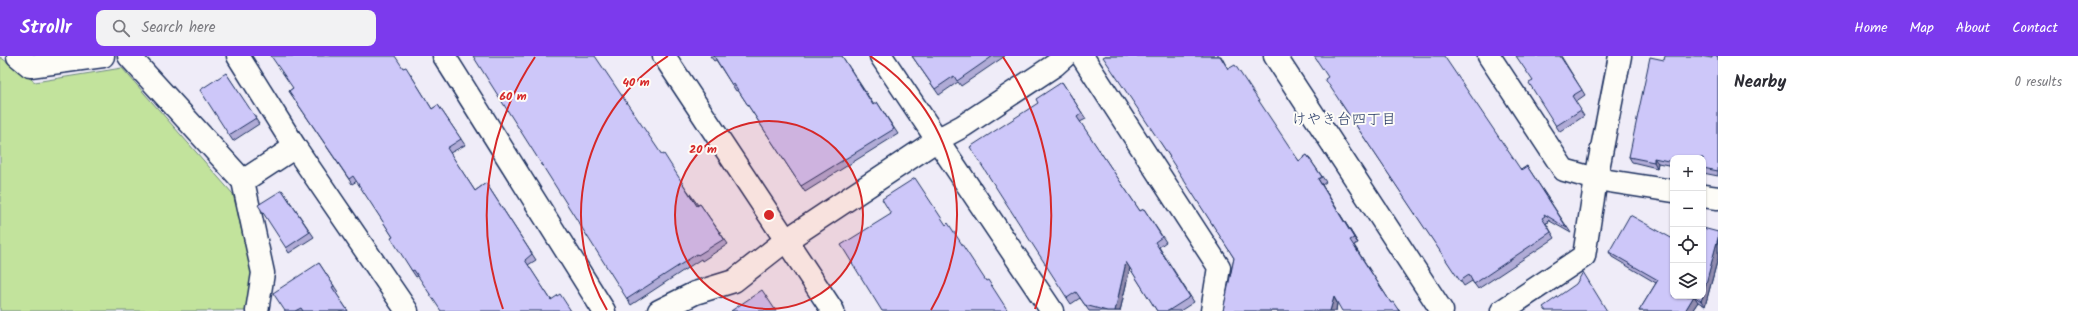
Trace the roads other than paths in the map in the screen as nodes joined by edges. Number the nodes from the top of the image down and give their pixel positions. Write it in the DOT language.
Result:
graph roads {
  1 [pos="18,56"];
  2 [pos="103,56"];
  3 [pos="128,56"];
  4 [pos="238,56"];
  5 [pos="444,56"];
  6 [pos="664,56"];
  7 [pos="881,56"];
  8 [pos="1065,56"];
  9 [pos="1082,56"];
  10 [pos="1275,56"];
  11 [pos="1488,56"];
  12 [pos="1620,56"];
  13 [pos="937,140"];
  14 [pos="295,147"];
  15 [pos="1596,179"];
  16 [pos="243,181"];
  17 [pos="1670,191"];
  18 [pos="1706,196"];
  19 [pos="1718,198"];
  20 [pos="785,241"];
  21 [pos="257,311"];
  22 [pos="407,311"];
  23 [pos="604,311"];
  24 [pos="659,311"];
  25 [pos="833,311"];
  26 [pos="1052,311"];
  27 [pos="1212,311"];
  28 [pos="1442,311"];
  29 [pos="1502,311"];
  1 -- 2 [label="street"];
  3 -- 16 [label="street"];
  4 -- 14 [label="street"];
  5 -- 23 [label="street"];
  6 -- 20 [label="street"];
  7 -- 13 [label="street"];
  8 -- 13 [label="street"];
  9 -- 27 [label="street"];
  10 -- 28 [label="street"];
  11 -- 15 [label="street"];
  12 -- 15 [label="street"];
  13 -- 20 [label="street"];
  13 -- 26 [label="street"];
  14 -- 16 [label="street"];
  14 -- 22 [label="street"];
  15 -- 17 [label="street"];
  15 -- 29 [label="street"];
  16 -- 21 [label="street"];
  18 -- 19 [label="street"];
  20 -- 24 [label="street"];
  20 -- 25 [label="street"];
}
